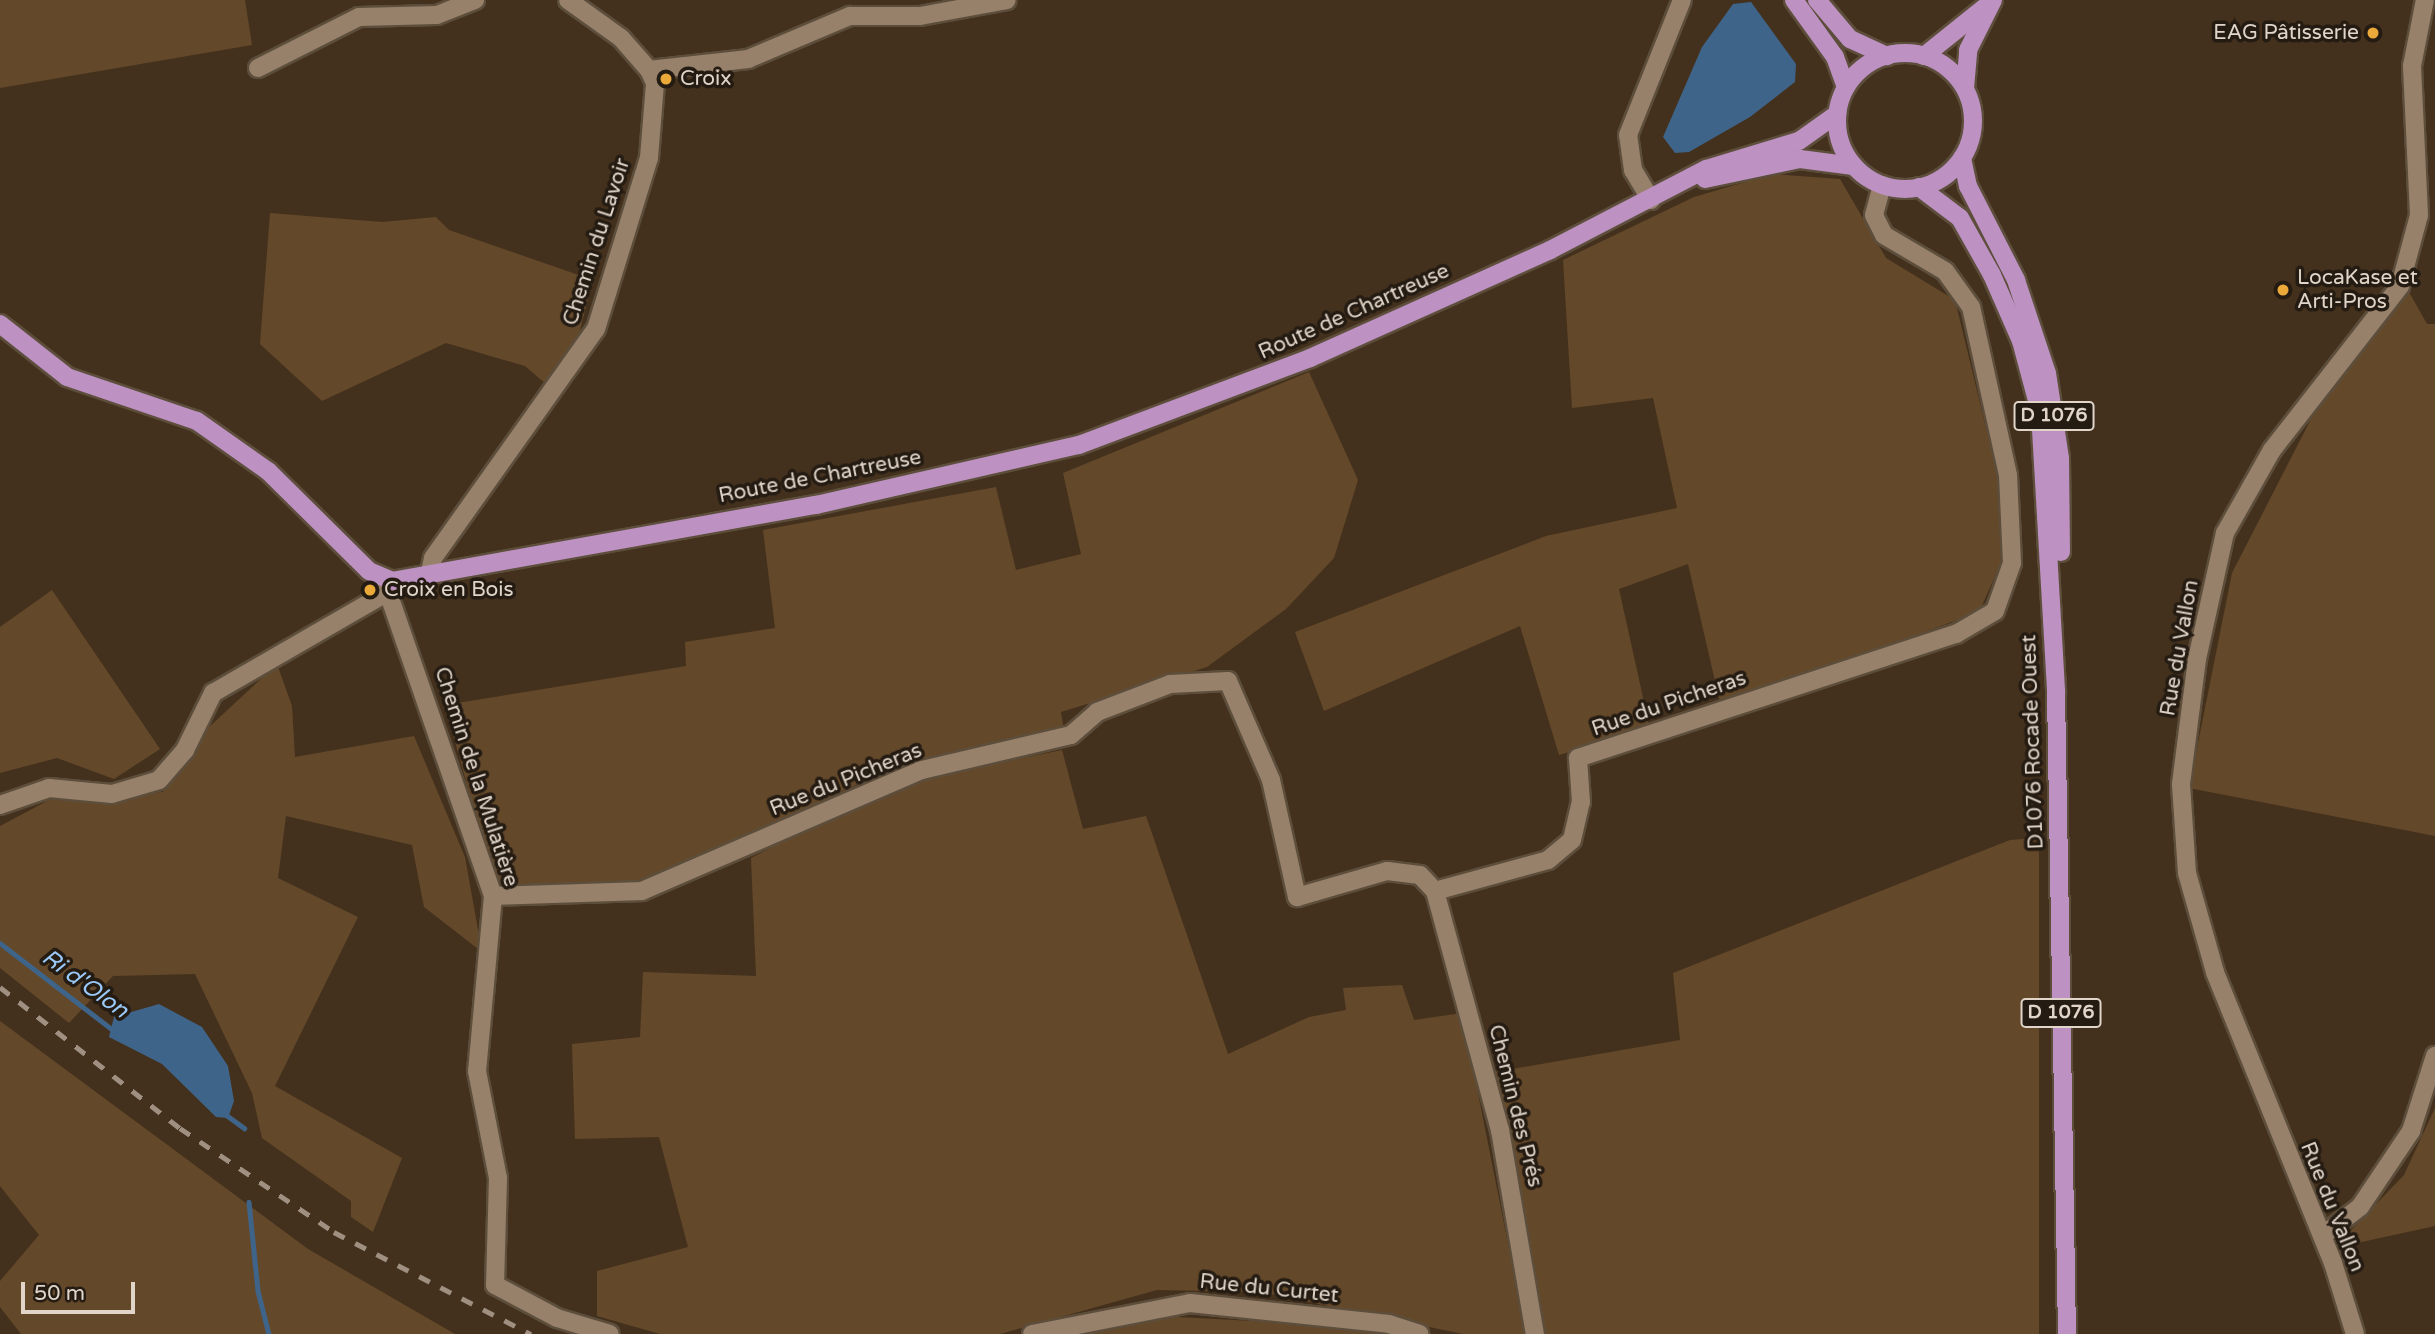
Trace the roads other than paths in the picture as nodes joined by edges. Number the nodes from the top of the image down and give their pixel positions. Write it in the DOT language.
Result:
graph roads {
  1 [pos="475,0"];
  2 [pos="568,0"];
  3 [pos="1007,0"];
  4 [pos="1682,0"];
  5 [pos="1794,0"];
  6 [pos="1817,0"];
  7 [pos="1992,1"];
  8 [pos="2428,12"];
  9 [pos="1887,56"];
  10 [pos="1924,56"];
  11 [pos="258,68"];
  12 [pos="649,70"];
  13 [pos="1846,87"];
  14 [pos="1965,88"];
  15 [pos="1837,114"];
  16 [pos="1962,158"];
  17 [pos="1854,166"];
  18 [pos="2428,181"];
  19 [pos="1882,185"];
  20 [pos="1682,186"];
  21 [pos="1919,187"];
  22 [pos="1651,200"];
  23 [pos="0,324"];
  24 [pos="430,572"];
  25 [pos="385,587"];
  26 [pos="2056,692"];
  27 [pos="0,805"];
  28 [pos="1435,891"];
  29 [pos="494,896"];
  30 [pos="2435,1056"];
  31 [pos="2322,1236"];
  32 [pos="610,1334"];
  33 [pos="1032,1334"];
  34 [pos="1419,1334"];
  35 [pos="1535,1334"];
  36 [pos="2067,1334"];
  37 [pos="2355,1334"];
  1 -- 11 [label="street"];
  2 -- 12 [label="street"];
  3 -- 12 [label="street"];
  4 -- 22 [label="street"];
  5 -- 13 [label="main road"];
  6 -- 9 [label="main road"];
  7 -- 10 [label="main road"];
  7 -- 14 [label="main road"];
  8 -- 18 [label="street, Rue du Vallon"];
  9 -- 10 [label="main road"];
  9 -- 13 [label="main road"];
  10 -- 14 [label="main road"];
  12 -- 24 [label="street, Chemin du Lavoir"];
  13 -- 15 [label="main road"];
  14 -- 16 [label="main road"];
  15 -- 17 [label="main road"];
  15 -- 20 [label="main road, Route de Chartreuse"];
  16 -- 21 [label="main road"];
  16 -- 26 [label="main road, D 1076"];
  17 -- 19 [label="main road"];
  17 -- 20 [label="main road, Route de Chartreuse"];
  18 -- 31 [label="street, Rue du Vallon"];
  19 -- 21 [label="main road"];
  19 -- 28 [label="street, Rue du Picheras"];
  20 -- 22 [label="main road, Route de Chartreuse"];
  21 -- 26 [label="main road, D1076 Rocade Ouest / D 1076"];
  22 -- 24 [label="main road, Route de Chartreuse"];
  23 -- 25 [label="main road"];
  24 -- 25 [label="main road, Route de Chartreuse"];
  25 -- 27 [label="street"];
  25 -- 29 [label="street, Chemin de la Mulatière"];
  26 -- 36 [label="main road, D1076 Rocade Ouest / D 1076"];
  28 -- 29 [label="street, Rue du Picheras"];
  28 -- 35 [label="street, Chemin des Prés"];
  29 -- 32 [label="street, Chemin de la Mulatière"];
  30 -- 31 [label="street"];
  31 -- 37 [label="street, Rue du Vallon"];
  33 -- 34 [label="street, Rue du Curtet"];
}
